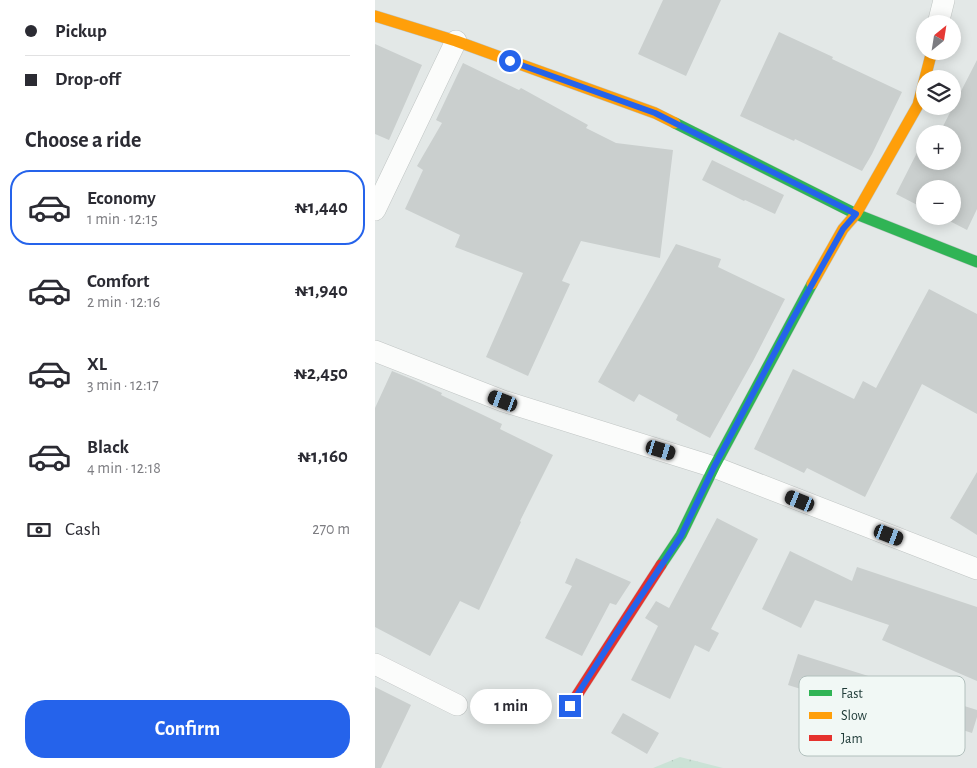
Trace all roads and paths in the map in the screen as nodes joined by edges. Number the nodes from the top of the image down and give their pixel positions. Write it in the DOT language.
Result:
graph roads {
  1 [pos="944,0"];
  2 [pos="940,15"];
  3 [pos="375,16"];
  4 [pos="456,41"];
  5 [pos="930,60"];
  6 [pos="375,210"];
  7 [pos="856,214"];
  8 [pos="977,262"];
  9 [pos="375,351"];
  10 [pos="714,467"];
  11 [pos="977,569"];
  12 [pos="375,664"];
  13 [pos="457,705"];
  14 [pos="570,706"];
  1 -- 2 [label="street"];
  3 -- 4 [label="street"];
  4 -- 6 [label="street"];
  4 -- 7 [label="street"];
  5 -- 7 [label="street"];
  7 -- 8 [label="street"];
  7 -- 10 [label="street"];
  9 -- 10 [label="street"];
  10 -- 11 [label="street"];
  10 -- 14 [label="street"];
  12 -- 13 [label="street"];
}
